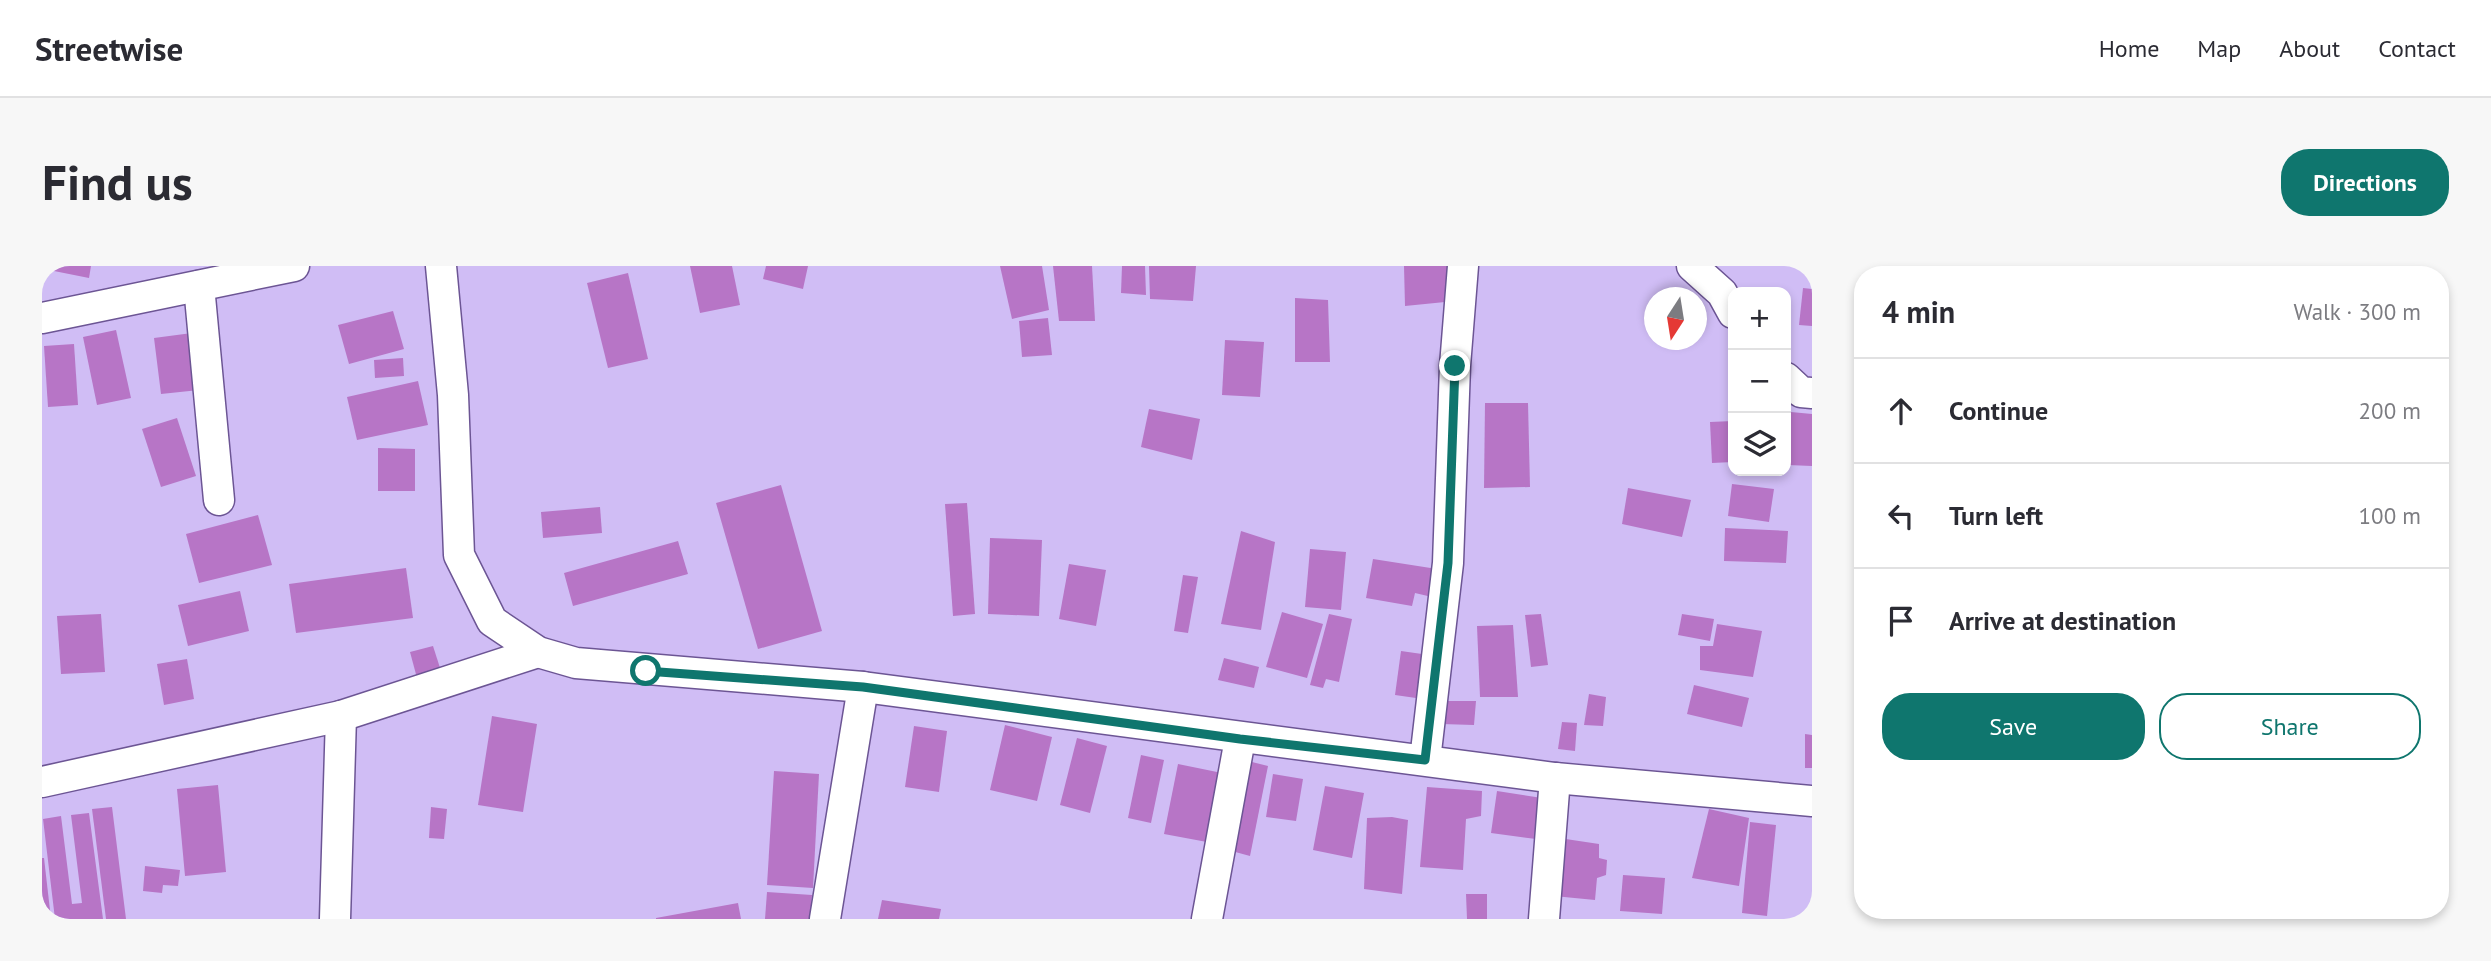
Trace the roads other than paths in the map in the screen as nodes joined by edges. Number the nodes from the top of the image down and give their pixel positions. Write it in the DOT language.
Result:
graph roads {
  1 [pos="294,266"];
  2 [pos="441,266"];
  3 [pos="1464,266"];
  4 [pos="1692,266"];
  5 [pos="199,286"];
  6 [pos="1728,303"];
  7 [pos="42,318"];
  8 [pos="1791,383"];
  9 [pos="1812,393"];
  10 [pos="219,500"];
  11 [pos="538,652"];
  12 [pos="863,687"];
  13 [pos="341,716"];
  14 [pos="1240,739"];
  15 [pos="1425,760"];
  16 [pos="1555,778"];
  17 [pos="42,782"];
  18 [pos="1812,801"];
  19 [pos="335,919"];
  20 [pos="825,919"];
  21 [pos="1207,919"];
  22 [pos="1544,919"];
  1 -- 5 [label="street"];
  2 -- 11 [label="street"];
  3 -- 15 [label="street"];
  4 -- 6 [label="street"];
  5 -- 7 [label="street"];
  5 -- 10 [label="street"];
  8 -- 9 [label="street"];
  11 -- 12 [label="street"];
  11 -- 13 [label="street"];
  12 -- 14 [label="street"];
  12 -- 20 [label="street"];
  13 -- 17 [label="street"];
  13 -- 19 [label="street"];
  14 -- 15 [label="street"];
  14 -- 21 [label="street"];
  15 -- 16 [label="street"];
  16 -- 18 [label="street"];
  16 -- 22 [label="street"];
}
